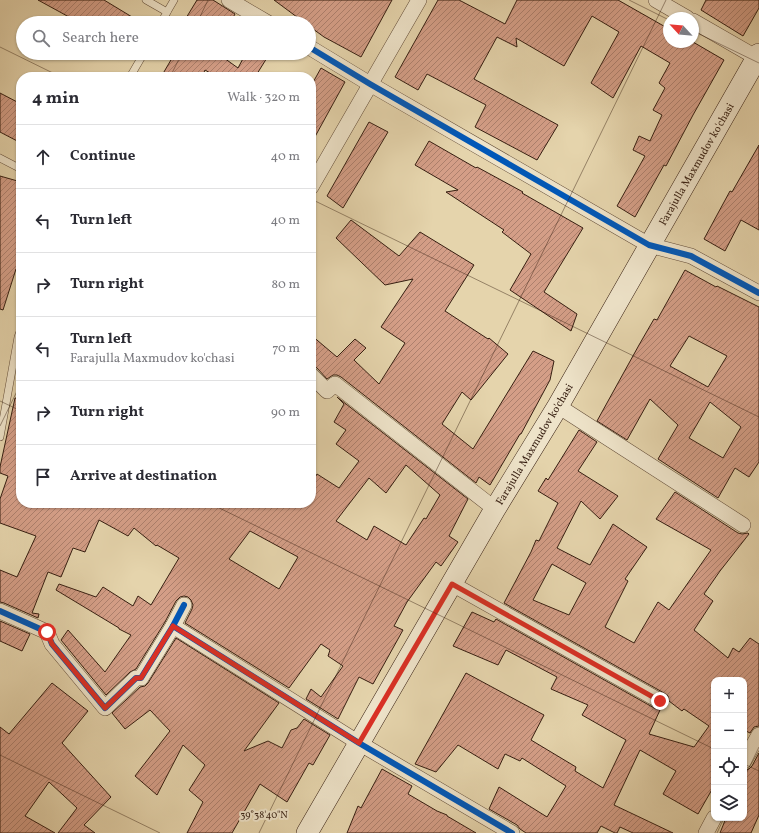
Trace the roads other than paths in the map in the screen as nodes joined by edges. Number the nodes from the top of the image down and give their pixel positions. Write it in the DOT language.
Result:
graph roads {
  1 [pos="146,0"];
  2 [pos="174,0"];
  3 [pos="229,0"];
  4 [pos="419,0"];
  5 [pos="656,0"];
  6 [pos="167,12"];
  7 [pos="677,12"];
  8 [pos="165,16"];
  9 [pos="256,16"];
  10 [pos="699,24"];
  11 [pos="316,51"];
  12 [pos="758,57"];
  13 [pos="140,60"];
  14 [pos="133,72"];
  15 [pos="370,84"];
  16 [pos="0,158"];
  17 [pos="16,166"];
  18 [pos="316,178"];
  19 [pos="649,245"];
  20 [pos="759,293"];
  21 [pos="16,349"];
  22 [pos="316,380"];
  23 [pos="558,406"];
  24 [pos="0,437"];
  25 [pos="496,510"];
  26 [pos="743,525"];
  27 [pos="452,584"];
  28 [pos="184,605"];
  29 [pos="0,611"];
  30 [pos="173,626"];
  31 [pos="660,701"];
  32 [pos="759,736"];
  33 [pos="359,743"];
  34 [pos="747,756"];
  35 [pos="712,821"];
  36 [pos="307,833"];
  37 [pos="512,833"];
  38 [pos="706,833"];
  1 -- 6 [label="lane"];
  2 -- 6 [label="lane"];
  3 -- 9 [label="street"];
  4 -- 15 [label="street"];
  5 -- 7 [label="street"];
  6 -- 8 [label="lane"];
  10 -- 12 [label="street"];
  11 -- 15 [label="street"];
  12 -- 19 [label="main road, Farajulla Maxmudov ko'chasi"];
  13 -- 14 [label="lane"];
  15 -- 18 [label="street"];
  15 -- 19 [label="street"];
  16 -- 17 [label="lane"];
  19 -- 20 [label="street"];
  19 -- 23 [label="main road, Farajulla Maxmudov ko'chasi"];
  21 -- 24 [label="lane"];
  22 -- 25 [label="street"];
  23 -- 25 [label="main road, Farajulla Maxmudov ko'chasi"];
  23 -- 26 [label="street"];
  25 -- 27 [label="main road, Farajulla Maxmudov ko'chasi"];
  27 -- 31 [label="street"];
  27 -- 33 [label="main road, Farajulla Maxmudov ko'chasi"];
  28 -- 30 [label="street"];
  29 -- 30 [label="street"];
  30 -- 33 [label="street"];
  32 -- 34 [label="street"];
  33 -- 36 [label="main road, Farajulla Maxmudov ko'chasi"];
  33 -- 37 [label="street"];
  35 -- 38 [label="street"];
}
